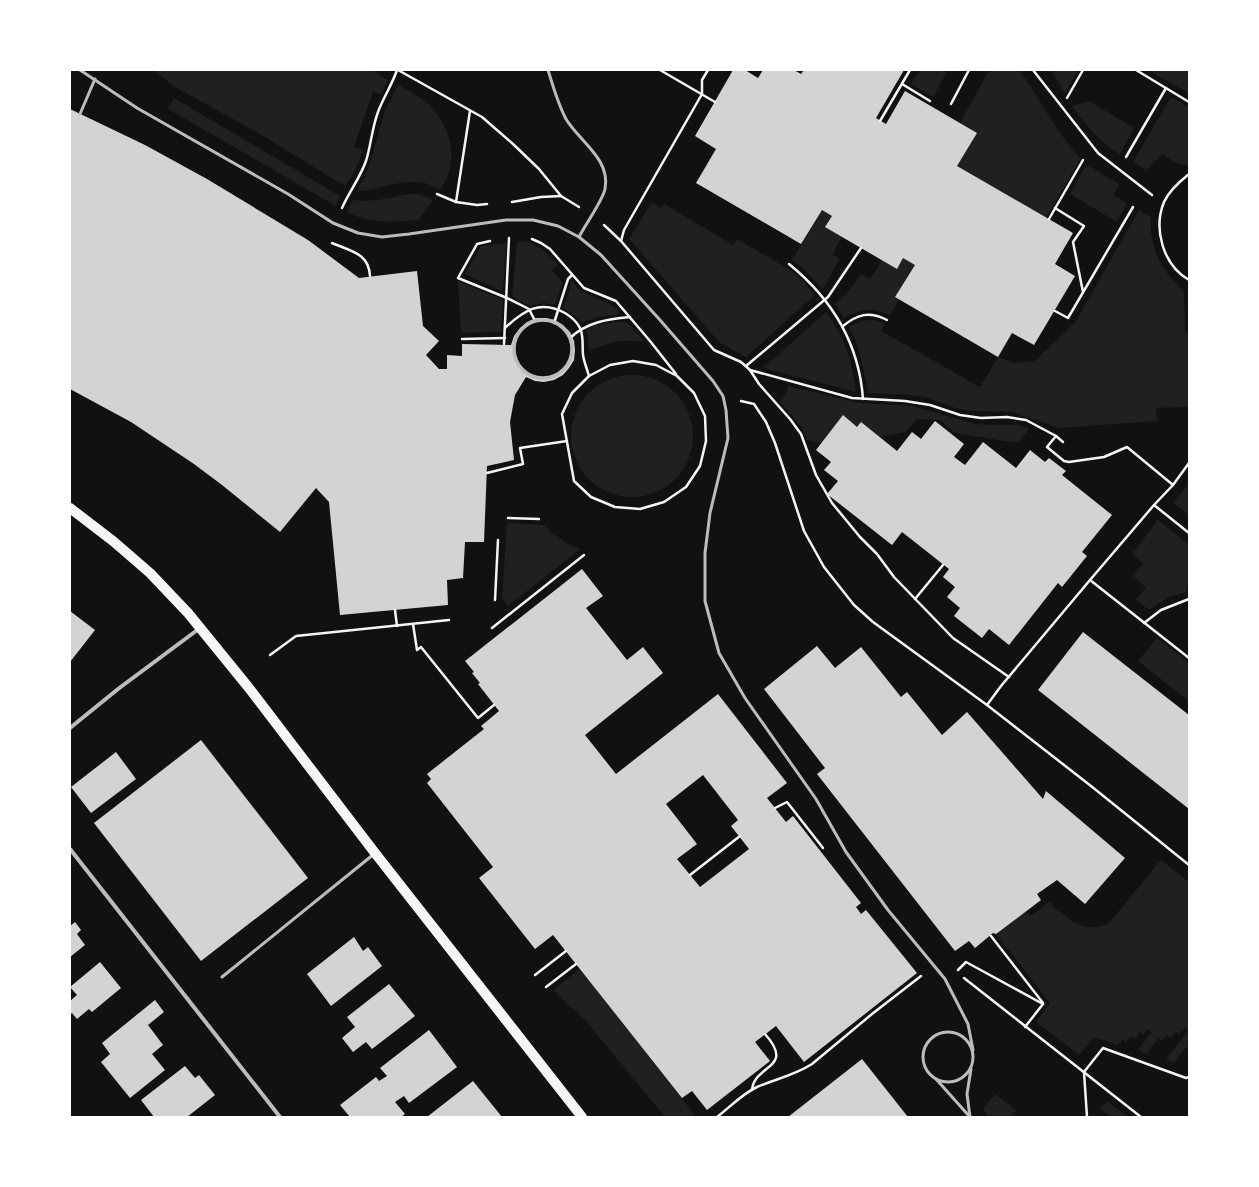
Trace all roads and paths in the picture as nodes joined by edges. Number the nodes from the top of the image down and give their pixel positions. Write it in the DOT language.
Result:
graph roads {
  1 [pos="80,70"];
  2 [pos="397,70"];
  3 [pos="548,70"];
  4 [pos="708,70"];
  5 [pos="910,70"];
  6 [pos="969,70"];
  7 [pos="1033,70"];
  8 [pos="1083,70"];
  9 [pos="1136,70"];
  10 [pos="663,71"];
  11 [pos="95,79"];
  12 [pos="902,84"];
  13 [pos="1166,88"];
  14 [pos="702,94"];
  15 [pos="1067,98"];
  16 [pos="930,101"];
  17 [pos="715,102"];
  18 [pos="1189,102"];
  19 [pos="952,104"];
  20 [pos="470,111"];
  21 [pos="80,114"];
  22 [pos="880,121"];
  23 [pos="1126,158"];
  24 [pos="1083,160"];
  25 [pos="1189,174"];
  26 [pos="437,194"];
  27 [pos="1152,195"];
  28 [pos="456,202"];
  29 [pos="511,202"];
  30 [pos="490,204"];
  31 [pos="1133,207"];
  32 [pos="1055,208"];
  33 [pos="342,209"];
  34 [pos="591,215"];
  35 [pos="1049,220"];
  36 [pos="516,237"];
  37 [pos="579,237"];
  38 [pos="509,238"];
  39 [pos="527,238"];
  40 [pos="503,239"];
  41 [pos="496,240"];
  42 [pos="621,241"];
  43 [pos="331,242"];
  44 [pos="861,248"];
  45 [pos="789,264"];
  46 [pos="572,275"];
  47 [pos="370,276"];
  48 [pos="1189,280"];
  49 [pos="1083,292"];
  50 [pos="507,298"];
  51 [pos="825,301"];
  52 [pos="529,309"];
  53 [pos="559,310"];
  54 [pos="1055,311"];
  55 [pos="630,317"];
  56 [pos="887,320"];
  57 [pos="535,321"];
  58 [pos="554,323"];
  59 [pos="843,326"];
  60 [pos="505,328"];
  61 [pos="580,329"];
  62 [pos="505,338"];
  63 [pos="570,338"];
  64 [pos="462,339"];
  65 [pos="504,344"];
  66 [pos="746,366"];
  67 [pos="750,370"];
  68 [pos="589,376"];
  69 [pos="677,376"];
  70 [pos="723,396"];
  71 [pos="863,399"];
  72 [pos="1056,436"];
  73 [pos="567,441"];
  74 [pos="1063,442"];
  75 [pos="1189,463"];
  76 [pos="487,474"];
  77 [pos="1173,485"];
  78 [pos="1154,505"];
  79 [pos="70,508"];
  80 [pos="508,518"];
  81 [pos="539,519"];
  82 [pos="1189,533"];
  83 [pos="498,540"];
  84 [pos="584,555"];
  85 [pos="943,565"];
  86 [pos="1090,580"];
  87 [pos="915,599"];
  88 [pos="1189,599"];
  89 [pos="495,600"];
  90 [pos="396,610"];
  91 [pos="449,620"];
  92 [pos="1144,623"];
  93 [pos="413,624"];
  94 [pos="397,626"];
  95 [pos="200,628"];
  96 [pos="492,628"];
  97 [pos="270,654"];
  98 [pos="1189,658"];
  99 [pos="1009,677"];
  100 [pos="494,705"];
  101 [pos="987,705"];
  102 [pos="70,728"];
  103 [pos="775,808"];
  104 [pos="740,836"];
  105 [pos="70,849"];
  106 [pos="375,852"];
  107 [pos="826,852"];
  108 [pos="1189,865"];
  109 [pos="690,875"];
  110 [pos="991,936"];
  111 [pos="566,951"];
  112 [pos="576,964"];
  113 [pos="953,970"];
  114 [pos="535,975"];
  115 [pos="922,975"];
  116 [pos="222,977"];
  117 [pos="963,977"];
  118 [pos="546,987"];
  119 [pos="1043,1004"];
  120 [pos="1026,1027"];
  121 [pos="765,1034"];
  122 [pos="973,1050"];
  123 [pos="972,1067"];
  124 [pos="1084,1072"];
  125 [pos="1189,1077"];
  126 [pos="935,1078"];
  127 [pos="752,1091"];
  128 [pos="280,1117"];
  129 [pos="582,1117"];
  130 [pos="717,1117"];
  131 [pos="970,1117"];
  132 [pos="1086,1117"];
  133 [pos="1141,1117"];
  1 -- 11 [label="lane"];
  2 -- 20 [label="path"];
  2 -- 33 [label="path"];
  3 -- 34 [label="lane"];
  4 -- 14 [label="path"];
  5 -- 12 [label="path"];
  6 -- 19 [label="path"];
  7 -- 27 [label="path"];
  8 -- 15 [label="path"];
  9 -- 13 [label="path"];
  10 -- 14 [label="path"];
  11 -- 21 [label="lane"];
  11 -- 37 [label="lane"];
  12 -- 16 [label="path"];
  12 -- 22 [label="path"];
  13 -- 18 [label="path"];
  13 -- 23 [label="path"];
  14 -- 17 [label="path"];
  14 -- 42 [label="path"];
  20 -- 28 [label="path"];
  20 -- 29 [label="path"];
  24 -- 32 [label="path"];
  25 -- 48 [label="path"];
  26 -- 28 [label="path"];
  28 -- 30 [label="path"];
  31 -- 49 [label="path"];
  32 -- 35 [label="path"];
  32 -- 49 [label="path"];
  34 -- 37 [label="lane"];
  34 -- 42 [label="path"];
  36 -- 38 [label="path"];
  37 -- 70 [label="lane"];
  38 -- 40 [label="path"];
  38 -- 50 [label="path"];
  39 -- 46 [label="path"];
  41 -- 50 [label="path"];
  42 -- 66 [label="path"];
  43 -- 47 [label="path"];
  44 -- 51 [label="path"];
  45 -- 51 [label="path"];
  46 -- 53 [label="path"];
  46 -- 55 [label="path"];
  49 -- 54 [label="path"];
  50 -- 52 [label="path"];
  50 -- 60 [label="path"];
  51 -- 59 [label="path"];
  51 -- 66 [label="path"];
  52 -- 53 [label="path"];
  52 -- 57 [label="path"];
  52 -- 60 [label="path"];
  53 -- 58 [label="path"];
  53 -- 61 [label="path"];
  55 -- 61 [label="path"];
  55 -- 69 [label="path"];
  56 -- 59 [label="path"];
  57 -- 58 [label="street"];
  57 -- 63 [label="street"];
  58 -- 63 [label="street"];
  59 -- 71 [label="path"];
  60 -- 62 [label="path"];
  61 -- 63 [label="path"];
  61 -- 68 [label="path"];
  62 -- 64 [label="path"];
  62 -- 65 [label="path"];
  66 -- 67 [label="path"];
  67 -- 71 [label="path"];
  67 -- 87 [label="path"];
  68 -- 69 [label="path"];
  68 -- 73 [label="path"];
  69 -- 73 [label="path"];
  70 -- 101 [label="path"];
  70 -- 122 [label="lane"];
  71 -- 72 [label="path"];
  72 -- 74 [label="path"];
  72 -- 77 [label="path"];
  73 -- 76 [label="path"];
  75 -- 77 [label="path"];
  77 -- 78 [label="path"];
  78 -- 82 [label="path"];
  78 -- 86 [label="path"];
  79 -- 95 [label="main road"];
  80 -- 81 [label="path"];
  83 -- 89 [label="path"];
  84 -- 96 [label="path"];
  85 -- 87 [label="path"];
  86 -- 92 [label="path"];
  86 -- 99 [label="path"];
  87 -- 99 [label="path"];
  88 -- 92 [label="path"];
  90 -- 94 [label="path"];
  91 -- 93 [label="path"];
  92 -- 98 [label="path"];
  93 -- 94 [label="path"];
  93 -- 100 [label="path"];
  94 -- 97 [label="path"];
  95 -- 102 [label="street"];
  95 -- 106 [label="main road"];
  99 -- 101 [label="path"];
  101 -- 108 [label="path"];
  103 -- 107 [label="path"];
  104 -- 109 [label="path"];
  105 -- 128 [label="street"];
  106 -- 116 [label="lane"];
  106 -- 129 [label="main road"];
  110 -- 119 [label="path"];
  111 -- 114 [label="path"];
  112 -- 118 [label="path"];
  113 -- 119 [label="path"];
  115 -- 127 [label="path"];
  117 -- 120 [label="path"];
  119 -- 120 [label="path"];
  120 -- 124 [label="path"];
  121 -- 127 [label="path"];
  122 -- 123 [label="lane"];
  122 -- 126 [label="lane"];
  123 -- 126 [label="lane"];
  123 -- 131 [label="lane"];
  124 -- 125 [label="path"];
  124 -- 132 [label="path"];
  124 -- 133 [label="path"];
  126 -- 131 [label="lane"];
  127 -- 130 [label="path"];
}
